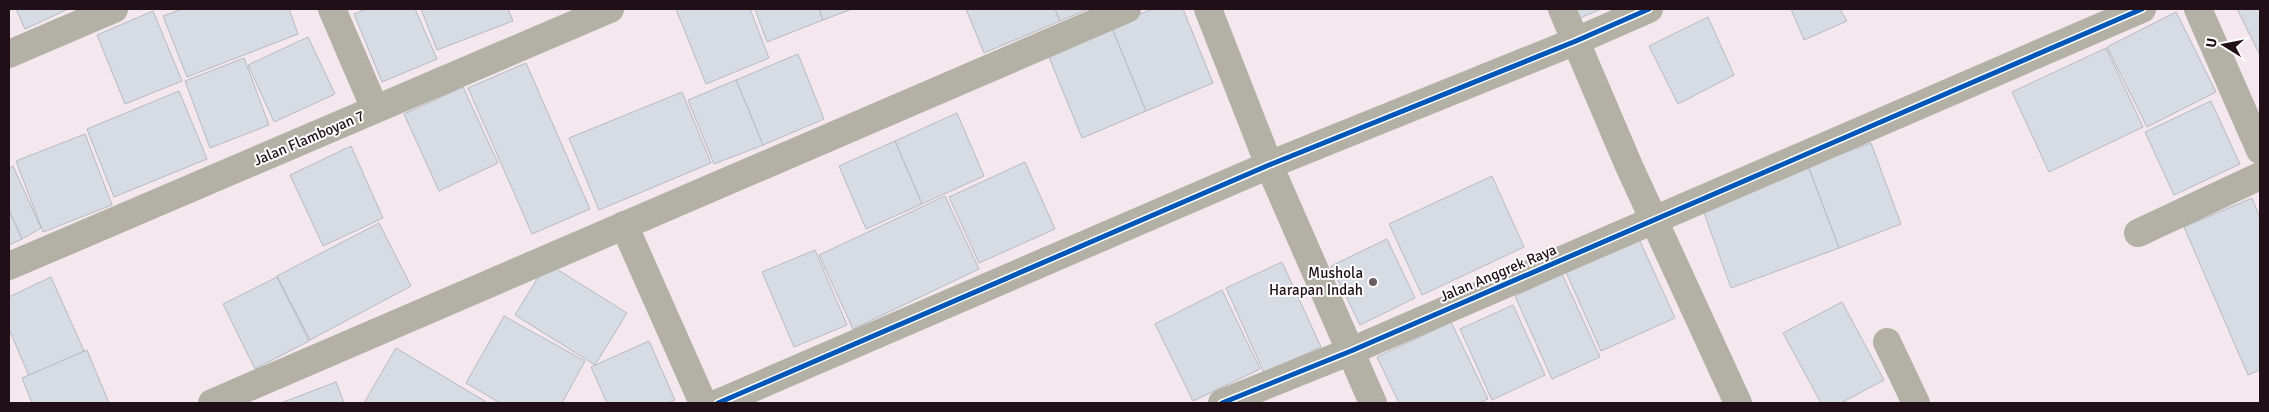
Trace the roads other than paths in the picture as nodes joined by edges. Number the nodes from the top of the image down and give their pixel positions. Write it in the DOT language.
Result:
graph roads {
  1 [pos="114,9"];
  2 [pos="332,9"];
  3 [pos="610,9"];
  4 [pos="1127,9"];
  5 [pos="1208,9"];
  6 [pos="1562,9"];
  7 [pos="1649,9"];
  8 [pos="2142,9"];
  9 [pos="2198,9"];
  10 [pos="1576,41"];
  11 [pos="9,54"];
  12 [pos="375,110"];
  13 [pos="2260,150"];
  14 [pos="1269,165"];
  15 [pos="2260,176"];
  16 [pos="1655,220"];
  17 [pos="624,225"];
  18 [pos="2138,234"];
  19 [pos="9,266"];
  20 [pos="1887,342"];
  21 [pos="1351,350"];
  22 [pos="212,403"];
  23 [pos="703,403"];
  24 [pos="718,403"];
  25 [pos="1222,403"];
  26 [pos="1373,403"];
  27 [pos="1738,403"];
  28 [pos="1916,403"];
  1 -- 11 [label="street"];
  2 -- 12 [label="street"];
  3 -- 12 [label="street, Jalan Flamboyan 7"];
  4 -- 17 [label="street"];
  5 -- 14 [label="street"];
  6 -- 10 [label="street"];
  7 -- 10 [label="street"];
  8 -- 16 [label="street, Jalan Anggrek Raya"];
  9 -- 13 [label="street"];
  10 -- 14 [label="street"];
  10 -- 16 [label="street"];
  12 -- 19 [label="street, Jalan Flamboyan 7"];
  14 -- 21 [label="street"];
  14 -- 24 [label="street"];
  15 -- 18 [label="street"];
  16 -- 21 [label="street, Jalan Anggrek Raya"];
  16 -- 27 [label="street"];
  17 -- 22 [label="street"];
  17 -- 23 [label="street"];
  20 -- 28 [label="street"];
  21 -- 25 [label="street, Jalan Anggrek Raya"];
  21 -- 26 [label="street"];
}
